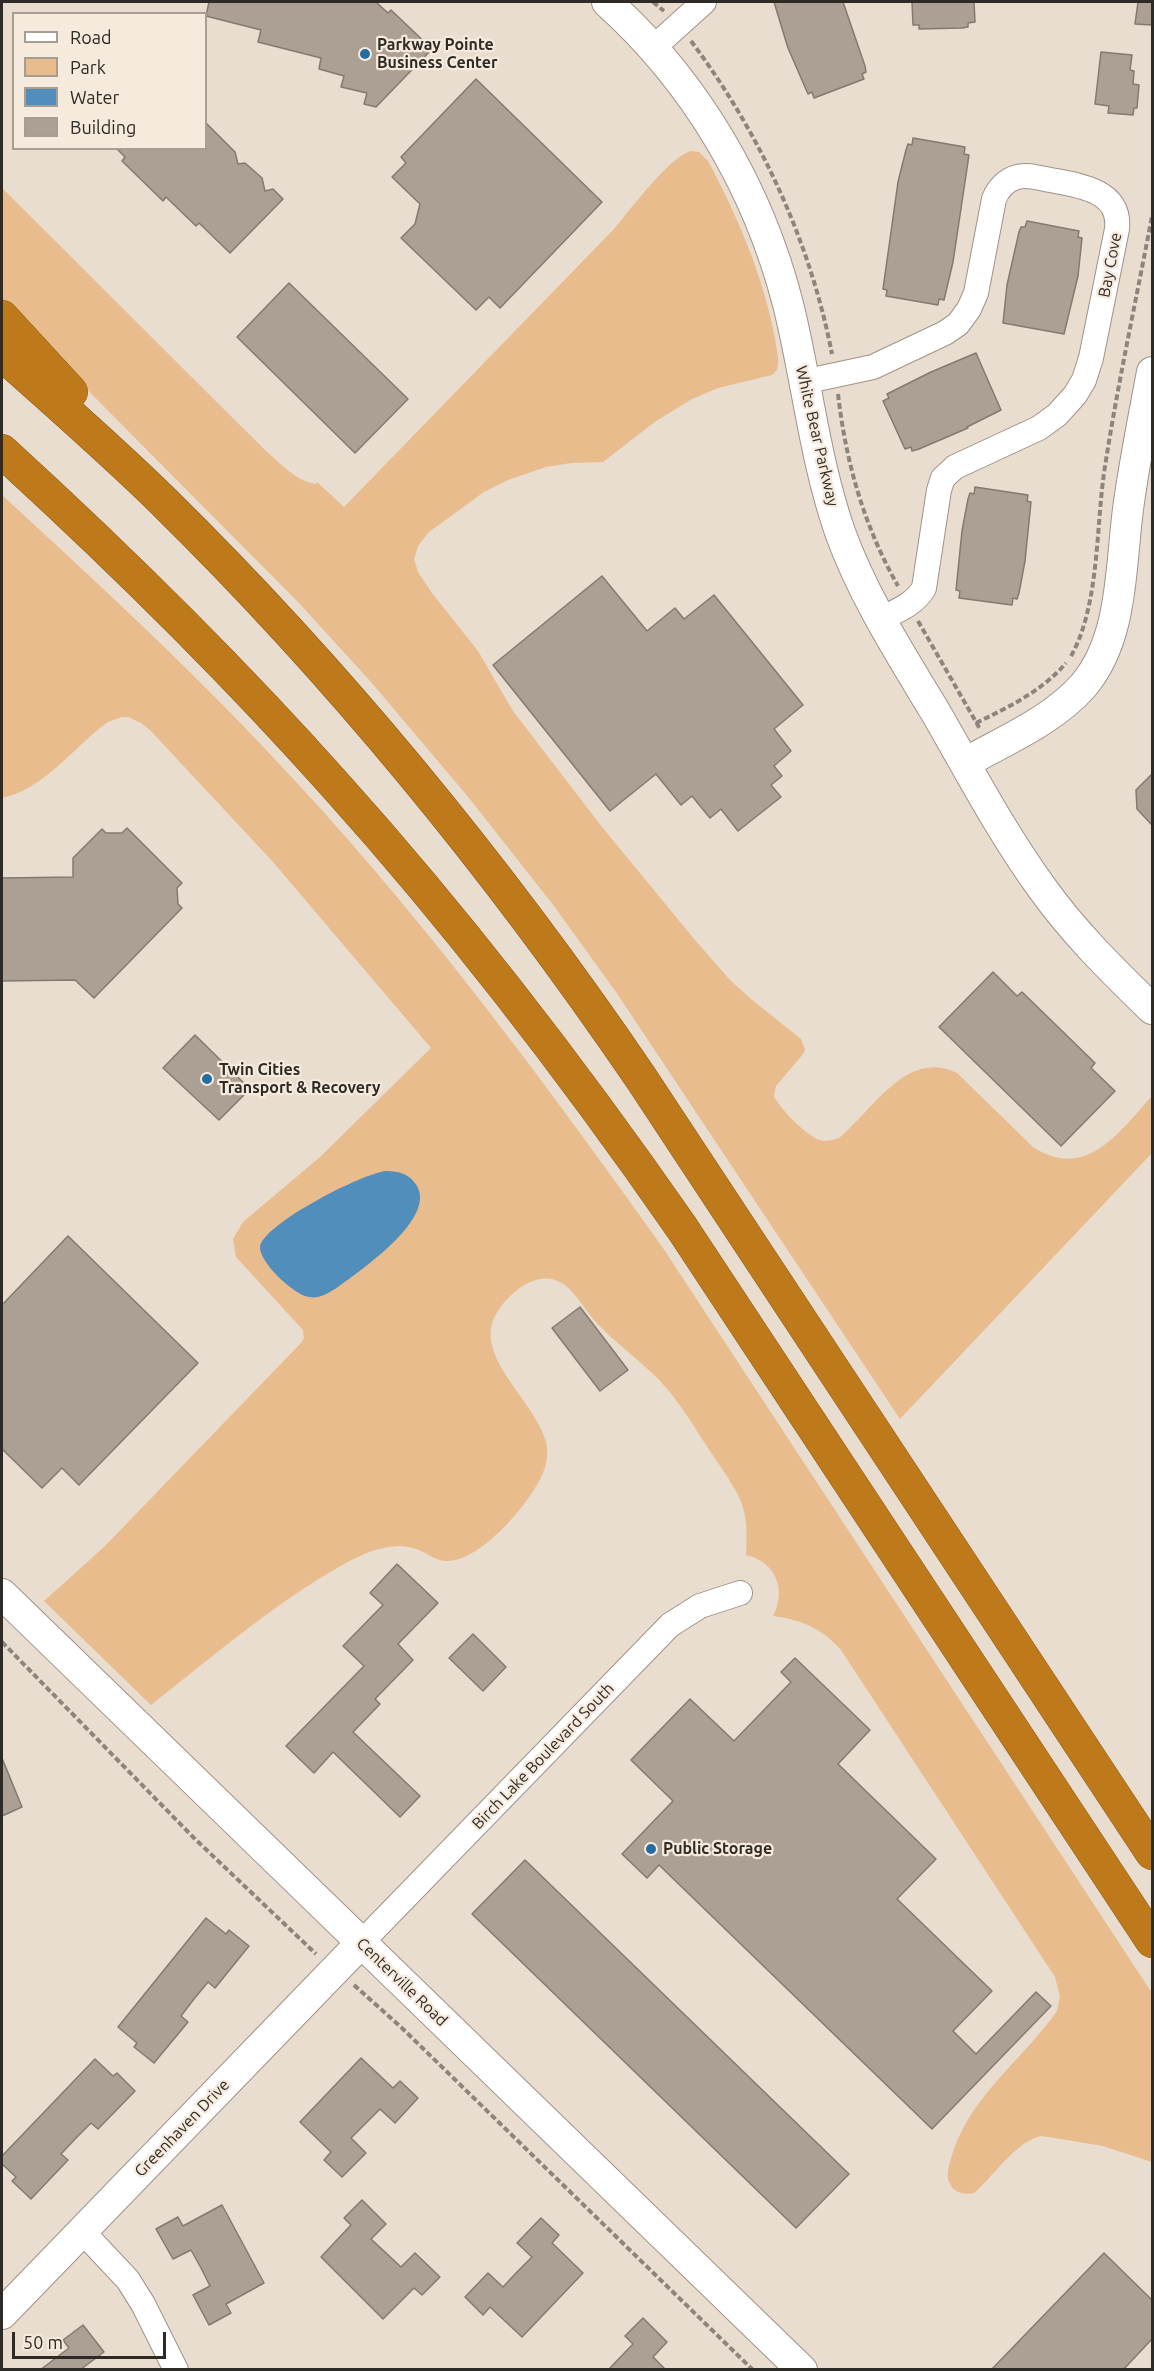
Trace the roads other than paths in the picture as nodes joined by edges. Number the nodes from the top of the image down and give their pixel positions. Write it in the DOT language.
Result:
graph roads {
  1 [pos="607,2"];
  2 [pos="705,2"];
  3 [pos="653,48"];
  4 [pos="2,317"];
  5 [pos="2,354"];
  6 [pos="1152,372"];
  7 [pos="803,382"];
  8 [pos="2,451"];
  9 [pos="2,476"];
  10 [pos="226,565"];
  11 [pos="176,616"];
  12 [pos="881,619"];
  13 [pos="965,763"];
  14 [pos="1152,1009"];
  15 [pos="740,1593"];
  16 [pos="2,1594"];
  17 [pos="1152,1853"];
  18 [pos="1152,1941"];
  19 [pos="362,1942"];
  20 [pos="82,2231"];
  21 [pos="2,2314"];
  22 [pos="176,2370"];
  23 [pos="802,2370"];
  1 -- 3 [label="street, White Bear Parkway"];
  2 -- 3 [label="street"];
  3 -- 7 [label="street, White Bear Parkway"];
  4 -- 10 [label="highway"];
  5 -- 10 [label="highway"];
  6 -- 13 [label="street"];
  7 -- 12 [label="street, White Bear Parkway"];
  7 -- 12 [label="street, Bay Cove"];
  8 -- 11 [label="highway"];
  9 -- 11 [label="highway"];
  10 -- 17 [label="highway"];
  11 -- 18 [label="highway"];
  12 -- 13 [label="street, White Bear Parkway"];
  13 -- 14 [label="street, White Bear Parkway"];
  15 -- 19 [label="street, Birch Lake Boulevard South"];
  16 -- 19 [label="street, Centerville Road"];
  19 -- 20 [label="street, Greenhaven Drive"];
  19 -- 23 [label="street, Centerville Road"];
  20 -- 21 [label="street, Greenhaven Drive"];
  20 -- 22 [label="street"];
}
